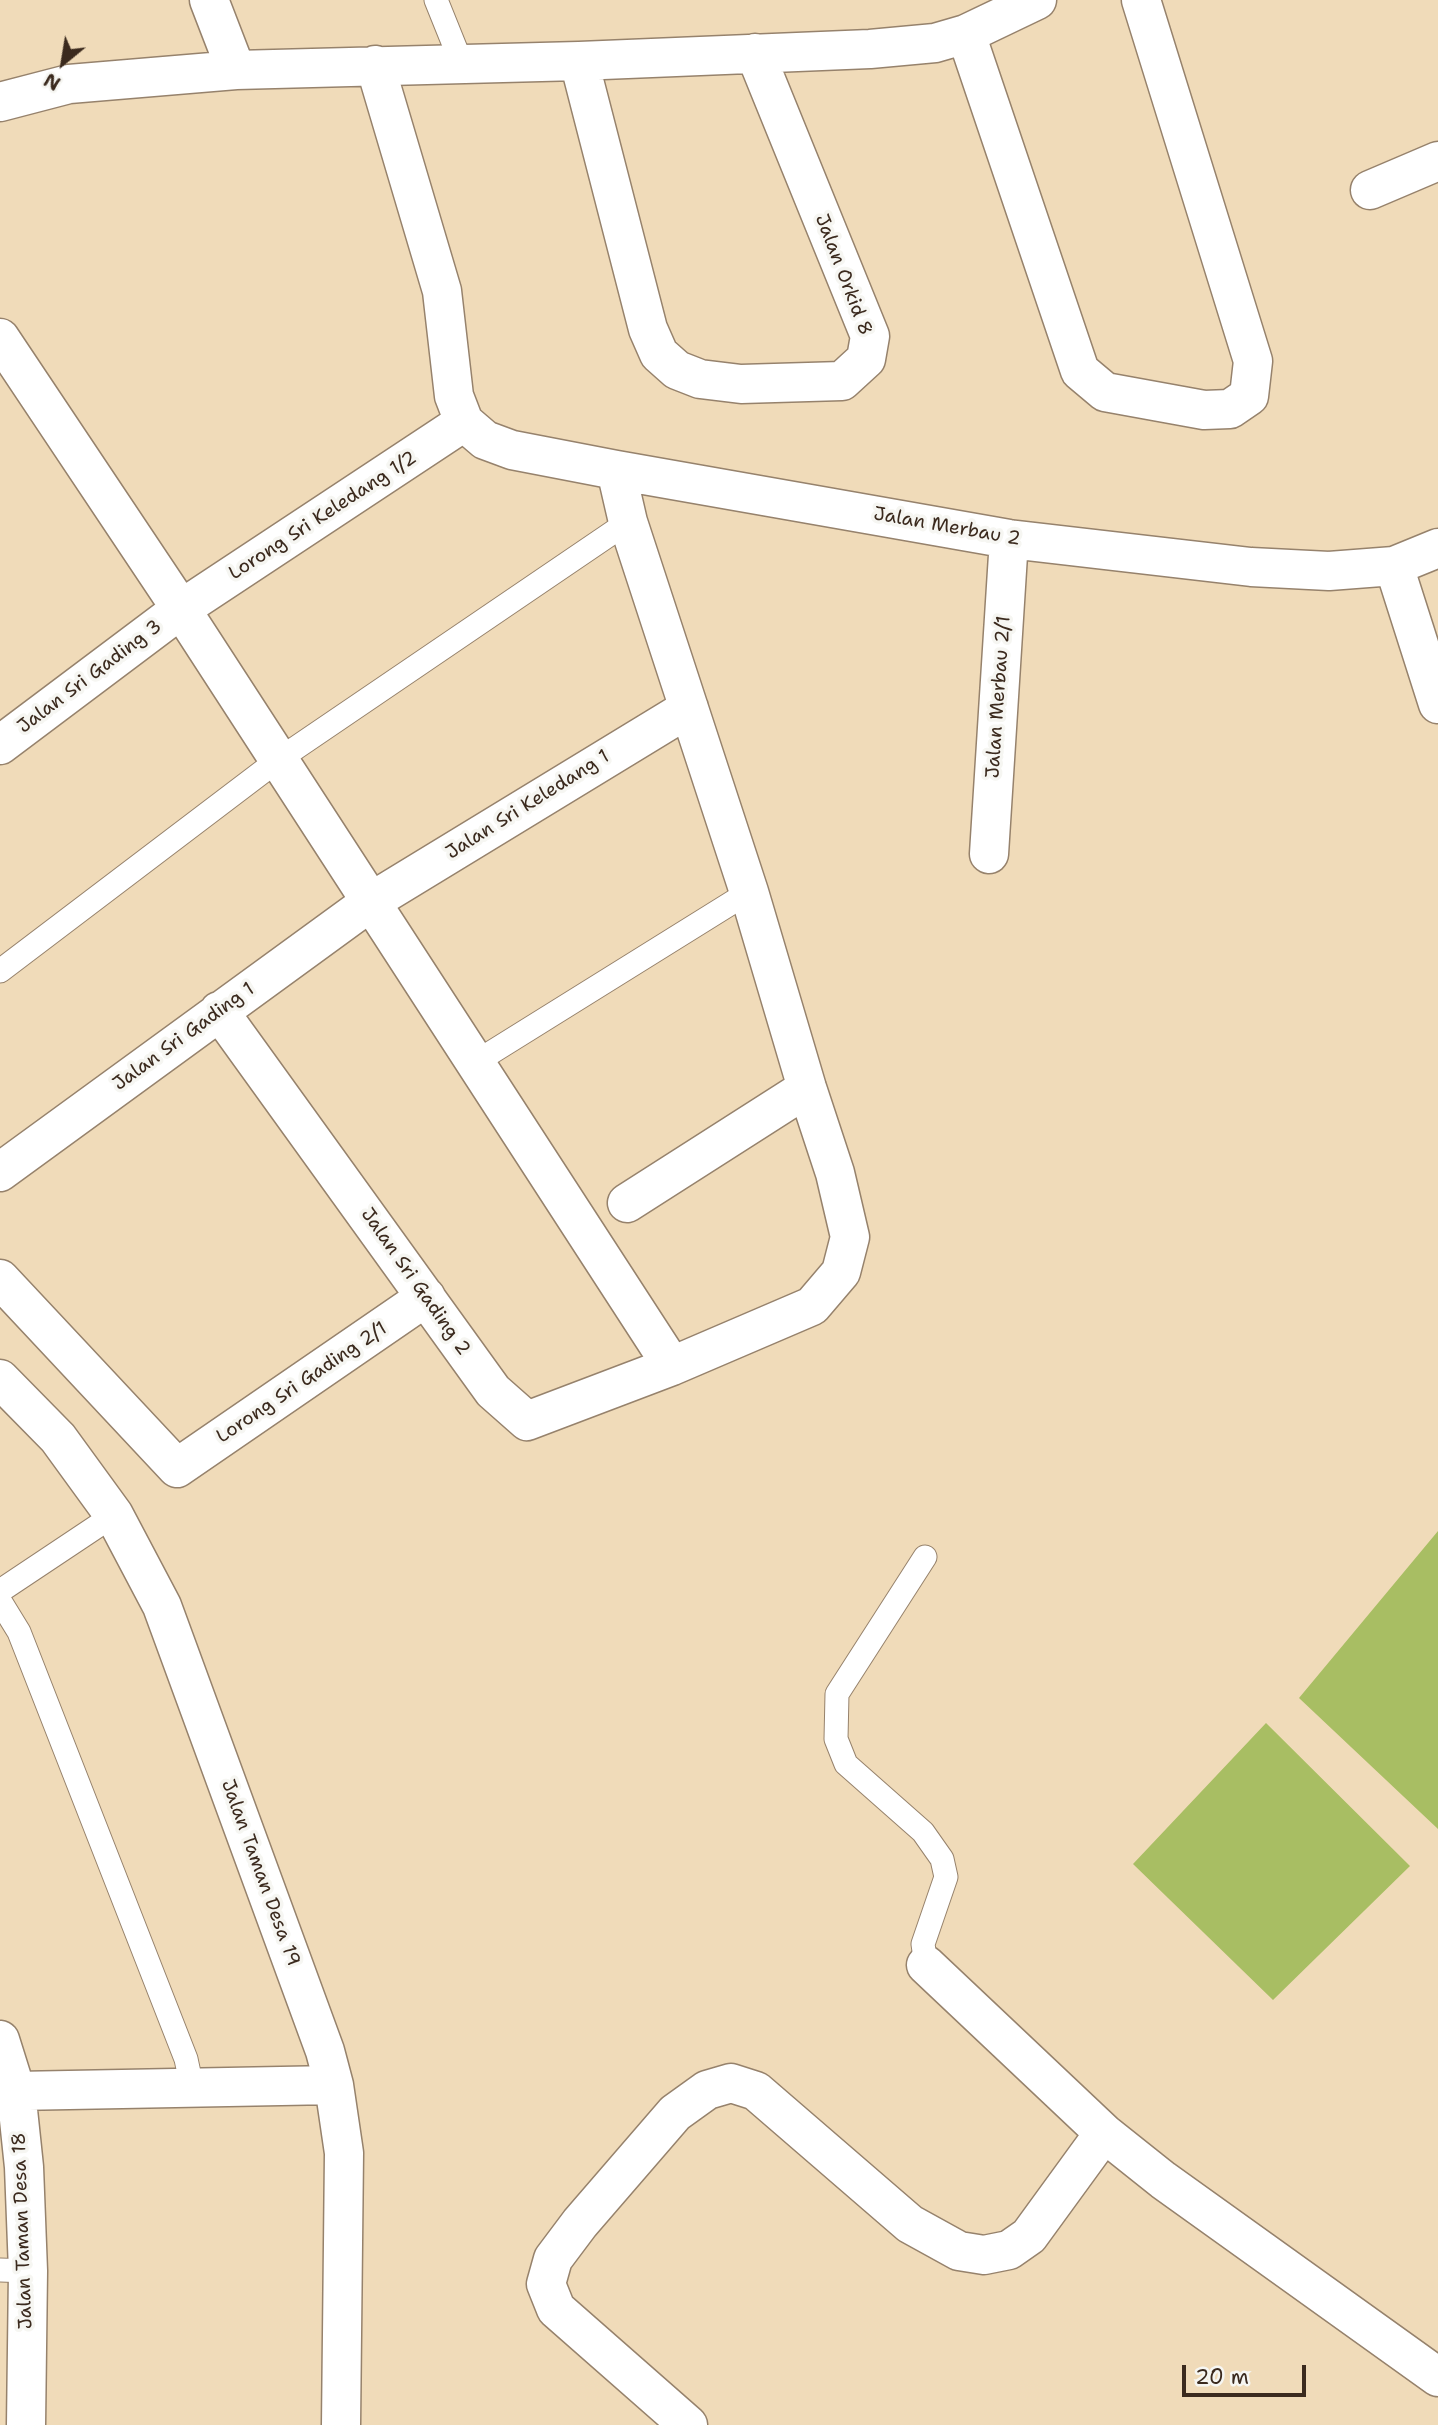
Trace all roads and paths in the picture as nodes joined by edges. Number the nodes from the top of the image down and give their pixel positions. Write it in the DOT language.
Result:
graph roads {
  1 [pos="209,0"];
  2 [pos="436,0"];
  3 [pos="1037,0"];
  4 [pos="1141,0"];
  5 [pos="967,34"];
  6 [pos="755,53"];
  7 [pos="579,61"];
  8 [pos="461,62"];
  9 [pos="375,65"];
  10 [pos="236,70"];
  11 [pos="0,102"];
  12 [pos="1438,160"];
  13 [pos="1370,190"];
  14 [pos="0,338"];
  15 [pos="464,422"];
  16 [pos="616,470"];
  17 [pos="628,522"];
  18 [pos="1009,539"];
  19 [pos="1438,548"];
  20 [pos="1394,566"];
  21 [pos="181,609"];
  22 [pos="1438,704"];
  23 [pos="689,708"];
  24 [pos="0,745"];
  25 [pos="278,760"];
  26 [pos="989,854"];
  27 [pos="750,892"];
  28 [pos="369,903"];
  29 [pos="0,971"];
  30 [pos="219,1011"];
  31 [pos="477,1062"];
  32 [pos="807,1088"];
  33 [pos="0,1172"];
  34 [pos="627,1203"];
  35 [pos="0,1279"];
  36 [pos="426,1297"];
  37 [pos="673,1366"];
  38 [pos="0,1379"];
  39 [pos="114,1515"];
  40 [pos="925,1557"];
  41 [pos="0,1591"];
  42 [pos="0,1601"];
  43 [pos="926,1965"];
  44 [pos="1,2046"];
  45 [pos="334,2085"];
  46 [pos="192,2087"];
  47 [pos="16,2091"];
  48 [pos="1104,2133"];
  49 [pos="14,2270"];
  50 [pos="1438,2377"];
  51 [pos="26,2425"];
  52 [pos="341,2425"];
  53 [pos="688,2425"];
  1 -- 10 [label="street"];
  2 -- 8 [label="lane"];
  3 -- 5 [label="street"];
  4 -- 5 [label="street"];
  5 -- 6 [label="street"];
  6 -- 7 [label="street"];
  6 -- 7 [label="street, Jalan Orkid 8"];
  7 -- 8 [label="street"];
  8 -- 9 [label="street"];
  9 -- 10 [label="street"];
  9 -- 15 [label="street"];
  10 -- 11 [label="street"];
  12 -- 13 [label="street"];
  14 -- 21 [label="street"];
  15 -- 16 [label="street, Jalan Merbau 2"];
  15 -- 21 [label="street, Lorong Sri Keledang 1/2"];
  16 -- 17 [label="street"];
  16 -- 18 [label="street, Jalan Merbau 2"];
  17 -- 23 [label="street"];
  17 -- 25 [label="lane"];
  18 -- 20 [label="street, Jalan Merbau 2"];
  18 -- 26 [label="street, Jalan Merbau 2/1"];
  19 -- 20 [label="street, Jalan Merbau 2"];
  20 -- 22 [label="street"];
  21 -- 24 [label="street, Jalan Sri Gading 3"];
  21 -- 25 [label="street"];
  23 -- 27 [label="street"];
  23 -- 28 [label="street, Jalan Sri Keledang 1"];
  25 -- 28 [label="street"];
  25 -- 29 [label="lane"];
  27 -- 31 [label="lane"];
  27 -- 32 [label="street"];
  28 -- 30 [label="street, Jalan Sri Gading 1"];
  28 -- 31 [label="street"];
  30 -- 33 [label="street, Jalan Sri Gading 1"];
  30 -- 36 [label="street, Jalan Sri Gading 2"];
  31 -- 37 [label="street"];
  32 -- 34 [label="street"];
  32 -- 37 [label="street"];
  35 -- 36 [label="street, Lorong Sri Gading 2/1"];
  36 -- 37 [label="street, Jalan Sri Gading 2"];
  38 -- 39 [label="street, Jalan Taman Desa 19"];
  39 -- 41 [label="lane"];
  39 -- 45 [label="street, Jalan Taman Desa 19"];
  40 -- 43 [label="lane"];
  42 -- 46 [label="lane"];
  43 -- 48 [label="street"];
  44 -- 47 [label="street, Jalan Taman Desa 18"];
  45 -- 46 [label="street"];
  45 -- 52 [label="street, Jalan Taman Desa 19"];
  46 -- 47 [label="street"];
  47 -- 49 [label="street, Jalan Taman Desa 18"];
  48 -- 50 [label="street"];
  48 -- 53 [label="street"];
  49 -- 51 [label="street, Jalan Taman Desa 18"];
}
